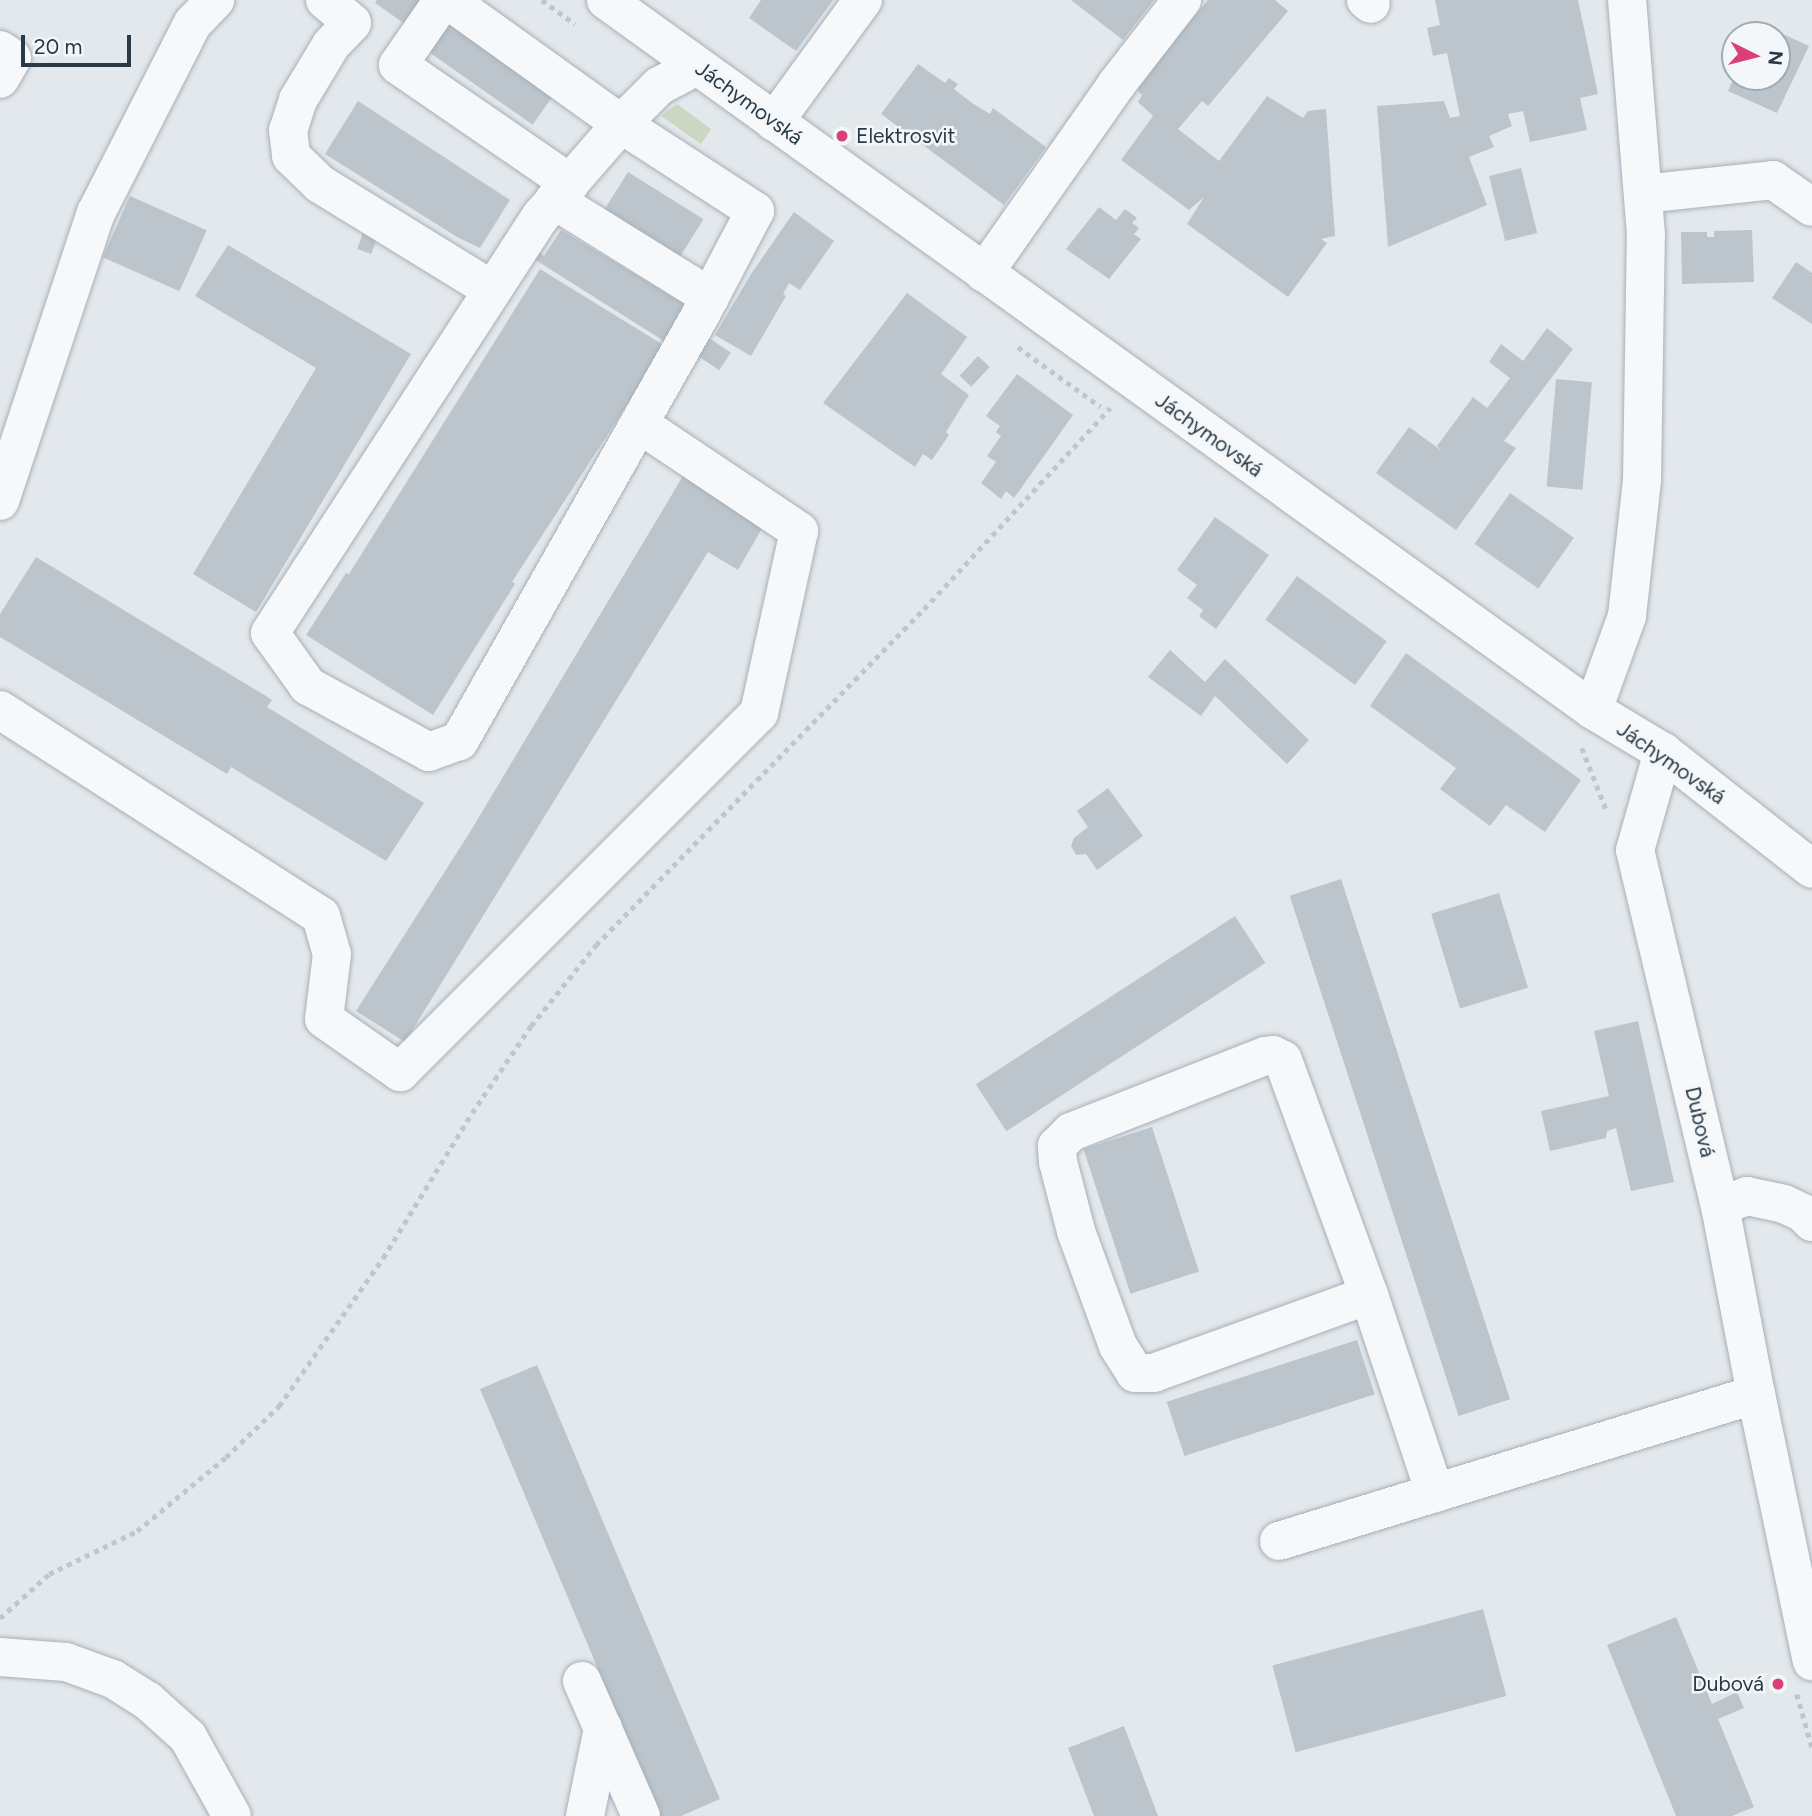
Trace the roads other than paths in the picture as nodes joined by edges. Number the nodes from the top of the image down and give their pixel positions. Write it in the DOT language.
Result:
graph roads {
  1 [pos="215,0"];
  2 [pos="324,0"];
  3 [pos="443,0"];
  4 [pos="448,0"];
  5 [pos="606,0"];
  6 [pos="863,0"];
  7 [pos="1182,0"];
  8 [pos="1627,0"];
  9 [pos="0,50"];
  10 [pos="697,66"];
  11 [pos="0,79"];
  12 [pos="775,122"];
  13 [pos="621,124"];
  14 [pos="562,192"];
  15 [pos="1643,194"];
  16 [pos="1812,206"];
  17 [pos="984,273"];
  18 [pos="492,290"];
  19 [pos="710,297"];
  20 [pos="639,424"];
  21 [pos="0,501"];
  22 [pos="0,710"];
  23 [pos="1593,710"];
  24 [pos="1663,752"];
  25 [pos="1812,869"];
  26 [pos="1720,1206"];
  27 [pos="1809,1213"];
  28 [pos="1369,1295"];
  29 [pos="1756,1394"];
  30 [pos="1435,1493"];
  31 [pos="1279,1541"];
  32 [pos="1806,1653"];
  33 [pos="0,1657"];
  34 [pos="582,1681"];
  35 [pos="603,1728"];
  36 [pos="232,1816"];
  37 [pos="585,1816"];
  38 [pos="641,1816"];
  1 -- 21 [label="street"];
  2 -- 18 [label="street"];
  3 -- 14 [label="street"];
  4 -- 13 [label="street"];
  5 -- 10 [label="street, Jáchymovská"];
  6 -- 12 [label="street"];
  7 -- 17 [label="street"];
  8 -- 15 [label="street"];
  9 -- 11 [label="street"];
  10 -- 12 [label="street, Jáchymovská"];
  10 -- 13 [label="street"];
  12 -- 17 [label="street, Jáchymovská"];
  13 -- 14 [label="street"];
  13 -- 19 [label="street"];
  14 -- 18 [label="street"];
  14 -- 19 [label="street"];
  15 -- 16 [label="street"];
  15 -- 23 [label="street"];
  17 -- 23 [label="street, Jáchymovská"];
  18 -- 20 [label="street"];
  19 -- 20 [label="street"];
  20 -- 22 [label="street"];
  23 -- 24 [label="street, Jáchymovská"];
  24 -- 25 [label="street, Jáchymovská"];
  24 -- 26 [label="street, Dubová"];
  26 -- 27 [label="street"];
  26 -- 29 [label="street, Dubová"];
  28 -- 28 [label="street"];
  28 -- 30 [label="street"];
  29 -- 30 [label="street"];
  29 -- 32 [label="street, Dubová"];
  30 -- 31 [label="street"];
  33 -- 36 [label="street"];
  34 -- 35 [label="street"];
  35 -- 37 [label="street"];
  35 -- 38 [label="street"];
}
